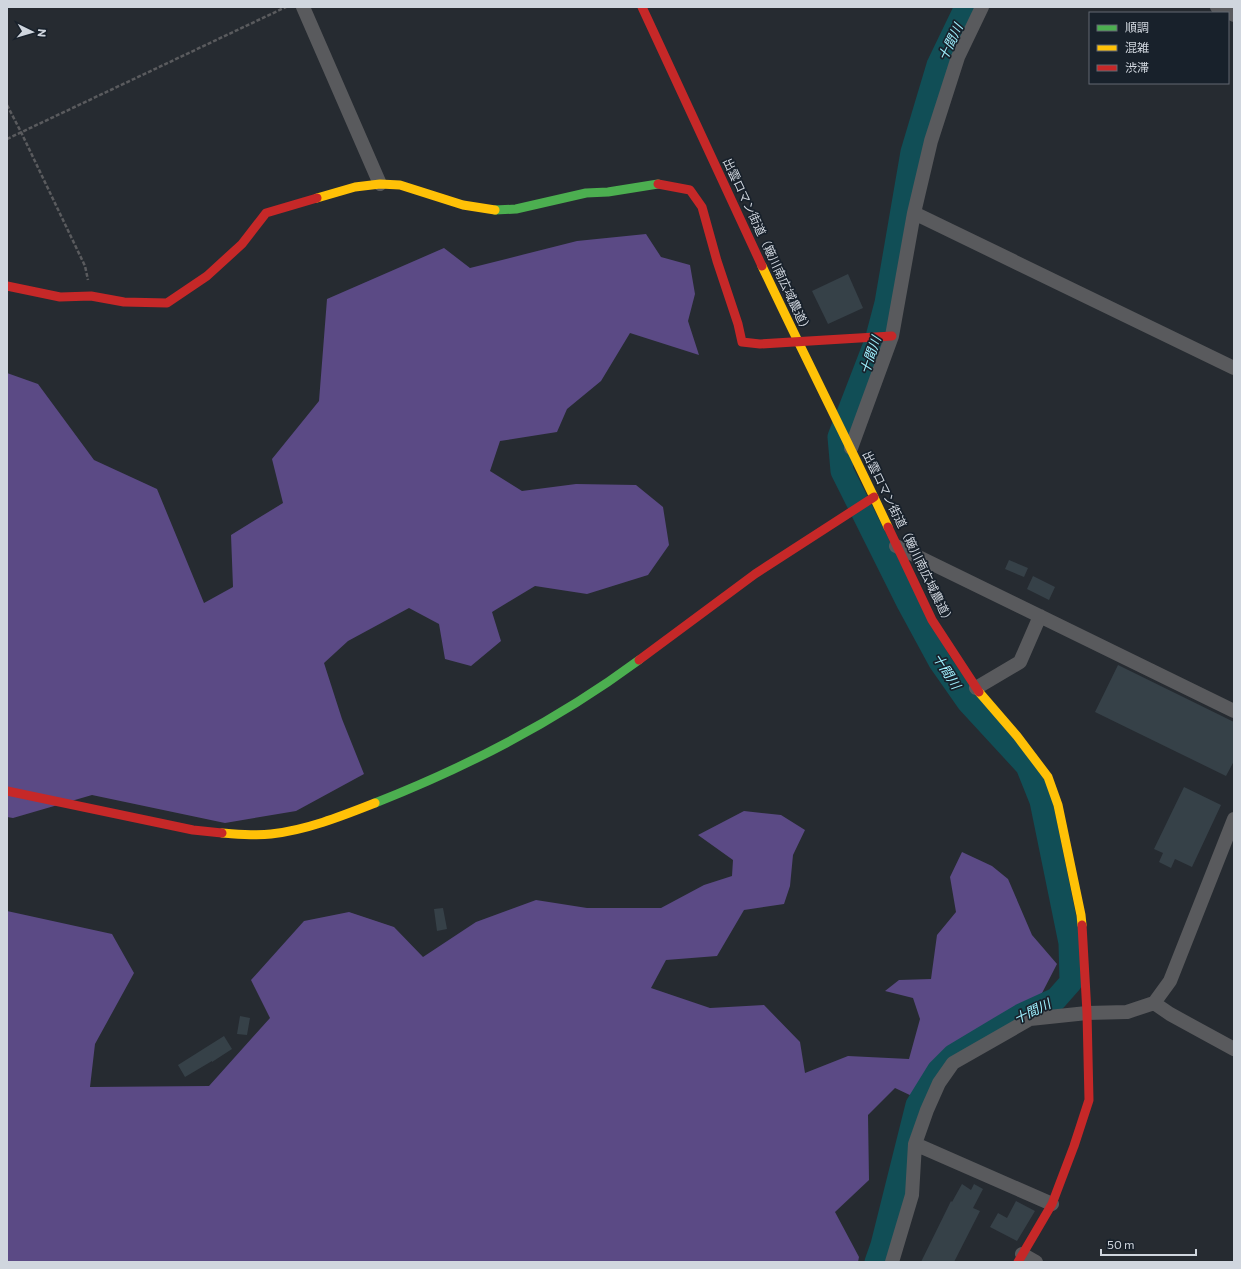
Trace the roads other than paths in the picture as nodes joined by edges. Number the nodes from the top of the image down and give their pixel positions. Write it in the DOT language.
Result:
graph roads {
  1 [pos="303,7"];
  2 [pos="642,7"];
  3 [pos="982,7"];
  4 [pos="1217,7"];
  5 [pos="1228,12"];
  6 [pos="380,184"];
  7 [pos="914,213"];
  8 [pos="7,286"];
  9 [pos="892,336"];
  10 [pos="797,341"];
  11 [pos="1234,368"];
  12 [pos="851,448"];
  13 [pos="874,496"];
  14 [pos="896,546"];
  15 [pos="1040,616"];
  16 [pos="976,688"];
  17 [pos="1234,711"];
  18 [pos="7,792"];
  19 [pos="1234,819"];
  20 [pos="1154,1003"];
  21 [pos="1087,1013"];
  22 [pos="1234,1049"];
  23 [pos="915,1144"];
  24 [pos="1052,1204"];
  25 [pos="1020,1258"];
  26 [pos="892,1262"];
  27 [pos="1036,1262"];
  1 -- 6 [label="street"];
  2 -- 10 [label="street, 出雲ロマン街道（簸川南広域農道）"];
  3 -- 7 [label="street"];
  4 -- 5 [label="street"];
  6 -- 8 [label="street"];
  6 -- 10 [label="street"];
  7 -- 9 [label="street"];
  7 -- 11 [label="street"];
  9 -- 10 [label="street"];
  9 -- 12 [label="street"];
  10 -- 12 [label="street, 出雲ロマン街道（簸川南広域農道）"];
  12 -- 13 [label="street, 出雲ロマン街道（簸川南広域農道）"];
  13 -- 14 [label="street, 出雲ロマン街道（簸川南広域農道）"];
  13 -- 18 [label="street"];
  14 -- 15 [label="street"];
  14 -- 16 [label="street, 出雲ロマン街道（簸川南広域農道）"];
  15 -- 16 [label="street"];
  15 -- 17 [label="street"];
  16 -- 21 [label="street, 出雲ロマン街道（簸川南広域農道）"];
  19 -- 20 [label="street"];
  20 -- 21 [label="street"];
  20 -- 22 [label="street"];
  21 -- 23 [label="street"];
  21 -- 24 [label="street, 出雲ロマン街道（簸川南広域農道）"];
  23 -- 24 [label="street"];
  23 -- 26 [label="street"];
  24 -- 25 [label="street, 出雲ロマン街道（簸川南広域農道）"];
  25 -- 27 [label="street"];
}
